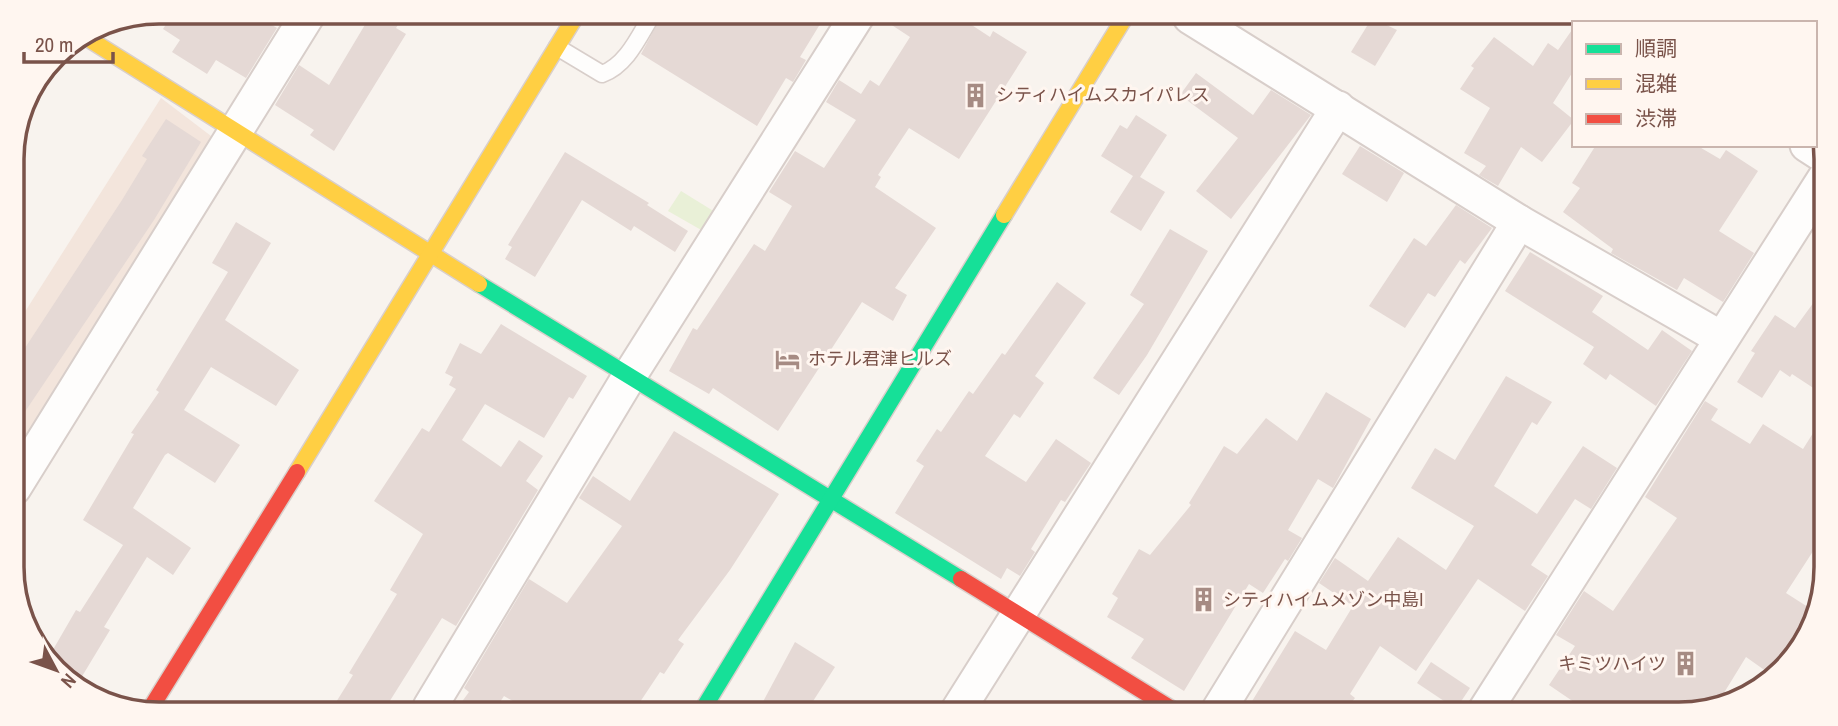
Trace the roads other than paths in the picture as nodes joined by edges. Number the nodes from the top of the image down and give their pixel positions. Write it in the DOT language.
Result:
graph roads {
  1 [pos="1121,24"];
  2 [pos="1200,24"];
  3 [pos="301,25"];
  4 [pos="570,25"];
  5 [pos="646,25"];
  6 [pos="852,25"];
  7 [pos="94,42"];
  8 [pos="557,47"];
  9 [pos="1338,108"];
  10 [pos="235,128"];
  11 [pos="1814,194"];
  12 [pos="1519,222"];
  13 [pos="432,254"];
  14 [pos="1721,338"];
  15 [pos="630,375"];
  16 [pos="24,471"];
  17 [pos="834,498"];
  18 [pos="1016,614"];
  19 [pos="155,701"];
  20 [pos="963,701"];
  21 [pos="1159,701"];
  22 [pos="1224,701"];
  23 [pos="1491,701"];
  24 [pos="433,702"];
  25 [pos="708,702"];
  1 -- 17 [label="street"];
  2 -- 9 [label="street"];
  3 -- 10 [label="street"];
  4 -- 8 [label="street"];
  5 -- 8 [label="lane"];
  6 -- 15 [label="street"];
  7 -- 10 [label="street"];
  8 -- 13 [label="street"];
  9 -- 12 [label="street"];
  9 -- 18 [label="street"];
  10 -- 13 [label="street"];
  10 -- 16 [label="street"];
  11 -- 14 [label="street"];
  12 -- 14 [label="street"];
  12 -- 22 [label="street"];
  13 -- 15 [label="street"];
  13 -- 19 [label="street"];
  14 -- 23 [label="street"];
  15 -- 17 [label="street"];
  15 -- 24 [label="street"];
  17 -- 18 [label="street"];
  17 -- 25 [label="street"];
  18 -- 20 [label="street"];
  18 -- 21 [label="street"];
}
